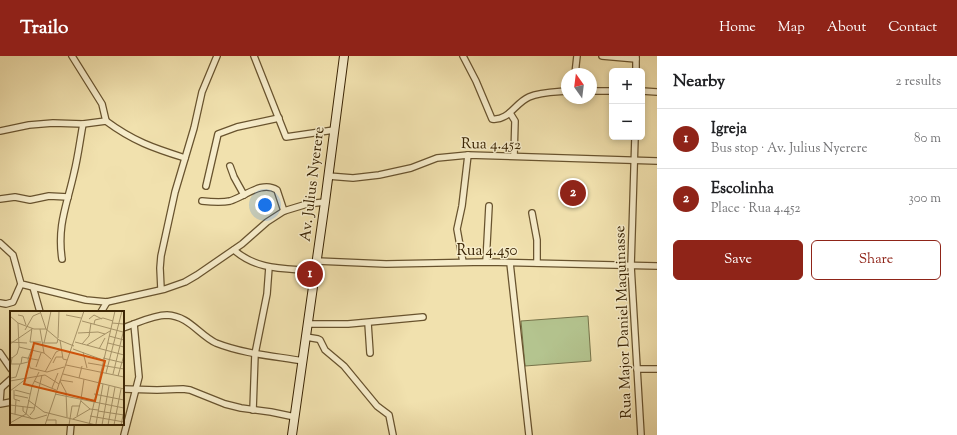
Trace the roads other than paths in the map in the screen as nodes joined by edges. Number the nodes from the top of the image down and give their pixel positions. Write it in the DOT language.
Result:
graph roads {
  1 [pos="72,56"];
  2 [pos="217,56"];
  3 [pos="254,56"];
  4 [pos="344,56"];
  5 [pos="463,56"];
  6 [pos="577,56"];
  7 [pos="602,56"];
  8 [pos="636,57"];
  9 [pos="575,68"];
  10 [pos="636,68"];
  11 [pos="597,91"];
  12 [pos="609,91"];
  13 [pos="645,91"];
  14 [pos="561,92"];
  15 [pos="657,92"];
  16 [pos="510,113"];
  17 [pos="279,118"];
  18 [pos="106,121"];
  19 [pos="82,124"];
  20 [pos="334,130"];
  21 [pos="0,131"];
  22 [pos="635,140"];
  23 [pos="468,155"];
  24 [pos="514,156"];
  25 [pos="185,158"];
  26 [pos="634,161"];
  27 [pos="657,161"];
  28 [pos="230,166"];
  29 [pos="328,176"];
  30 [pos="206,186"];
  31 [pos="244,195"];
  32 [pos="68,198"];
  33 [pos="0,199"];
  34 [pos="202,201"];
  35 [pos="325,202"];
  36 [pos="489,206"];
  37 [pos="284,211"];
  38 [pos="532,213"];
  39 [pos="0,243"];
  40 [pos="234,250"];
  41 [pos="62,259"];
  42 [pos="317,261"];
  43 [pos="463,262"];
  44 [pos="486,262"];
  45 [pos="510,263"];
  46 [pos="537,263"];
  47 [pos="631,266"];
  48 [pos="657,266"];
  49 [pos="269,267"];
  50 [pos="315,271"];
  51 [pos="21,284"];
  52 [pos="33,287"];
  53 [pos="161,289"];
  54 [pos="0,302"];
  55 [pos="107,302"];
  56 [pos="40,311"];
  57 [pos="102,311"];
  58 [pos="423,317"];
  59 [pos="368,323"];
  60 [pos="134,324"];
  61 [pos="308,324"];
  62 [pos="124,328"];
  63 [pos="306,337"];
  64 [pos="370,353"];
  65 [pos="0,354"];
  66 [pos="255,354"];
  67 [pos="303,361"];
  68 [pos="10,368"];
  69 [pos="637,368"];
  70 [pos="657,369"];
  71 [pos="10,380"];
  72 [pos="1,388"];
  73 [pos="124,389"];
  74 [pos="137,389"];
  75 [pos="0,402"];
  76 [pos="252,410"];
  77 [pos="295,417"];
  78 [pos="71,425"];
  79 [pos="70,435"];
  80 [pos="124,435"];
  81 [pos="292,435"];
  82 [pos="393,435"];
  83 [pos="529,435"];
  84 [pos="641,435"];
  1 -- 18 [label="street"];
  2 -- 25 [label="street"];
  3 -- 17 [label="street"];
  4 -- 20 [label="main road, Av. Julius Nyerere"];
  5 -- 16 [label="street"];
  6 -- 9 [label="street"];
  7 -- 8 [label="street"];
  8 -- 10 [label="street"];
  11 -- 12 [label="street"];
  13 -- 15 [label="street"];
  14 -- 16 [label="street"];
  16 -- 24 [label="street"];
  17 -- 20 [label="street"];
  17 -- 30 [label="street"];
  18 -- 19 [label="street"];
  18 -- 25 [label="street"];
  19 -- 21 [label="street"];
  19 -- 32 [label="street"];
  20 -- 29 [label="main road, Av. Julius Nyerere"];
  22 -- 26 [label="street, Rua Major Daniel Maquinasse"];
  23 -- 24 [label="street, Rua 4.452"];
  23 -- 29 [label="street, Rua 4.452"];
  23 -- 43 [label="street"];
  24 -- 26 [label="street, Rua 4.452"];
  25 -- 53 [label="street"];
  26 -- 27 [label="street, Rua 4.452"];
  26 -- 47 [label="street, Rua Major Daniel Maquinasse"];
  28 -- 31 [label="street"];
  29 -- 35 [label="main road, Av. Julius Nyerere"];
  31 -- 34 [label="street"];
  31 -- 37 [label="street"];
  32 -- 33 [label="street"];
  32 -- 41 [label="street"];
  35 -- 37 [label="street"];
  35 -- 42 [label="main road, Av. Julius Nyerere"];
  36 -- 44 [label="street"];
  37 -- 40 [label="street"];
  38 -- 46 [label="street"];
  39 -- 51 [label="street"];
  40 -- 49 [label="street"];
  40 -- 53 [label="street"];
  42 -- 43 [label="street, Rua 4.450"];
  42 -- 50 [label="main road, Av. Julius Nyerere"];
  43 -- 44 [label="street, Rua 4.450"];
  44 -- 45 [label="street, Rua 4.450"];
  45 -- 46 [label="street, Rua 4.450"];
  45 -- 83 [label="street"];
  46 -- 47 [label="street, Rua 4.450"];
  47 -- 48 [label="street, Rua 4.450"];
  47 -- 69 [label="street, Rua Major Daniel Maquinasse"];
  49 -- 50 [label="street"];
  49 -- 66 [label="street"];
  50 -- 61 [label="main road, Av. Julius Nyerere"];
  51 -- 52 [label="street"];
  51 -- 54 [label="street"];
  52 -- 55 [label="street"];
  52 -- 56 [label="street"];
  53 -- 55 [label="street"];
  55 -- 57 [label="street"];
  58 -- 59 [label="street"];
  59 -- 61 [label="street"];
  59 -- 64 [label="street"];
  60 -- 62 [label="street"];
  60 -- 66 [label="street"];
  60 -- 74 [label="street"];
  61 -- 63 [label="main road, Av. Julius Nyerere"];
  63 -- 67 [label="main road, Av. Julius Nyerere"];
  63 -- 82 [label="street"];
  65 -- 68 [label="street"];
  66 -- 67 [label="street"];
  66 -- 76 [label="street"];
  67 -- 77 [label="main road, Av. Julius Nyerere"];
  69 -- 70 [label="street"];
  69 -- 84 [label="street, Rua Major Daniel Maquinasse"];
  71 -- 72 [label="street"];
  72 -- 75 [label="street"];
  73 -- 74 [label="street"];
  74 -- 76 [label="street"];
  74 -- 80 [label="street"];
  76 -- 77 [label="street"];
  77 -- 81 [label="main road, Av. Julius Nyerere"];
  78 -- 79 [label="street"];
}
